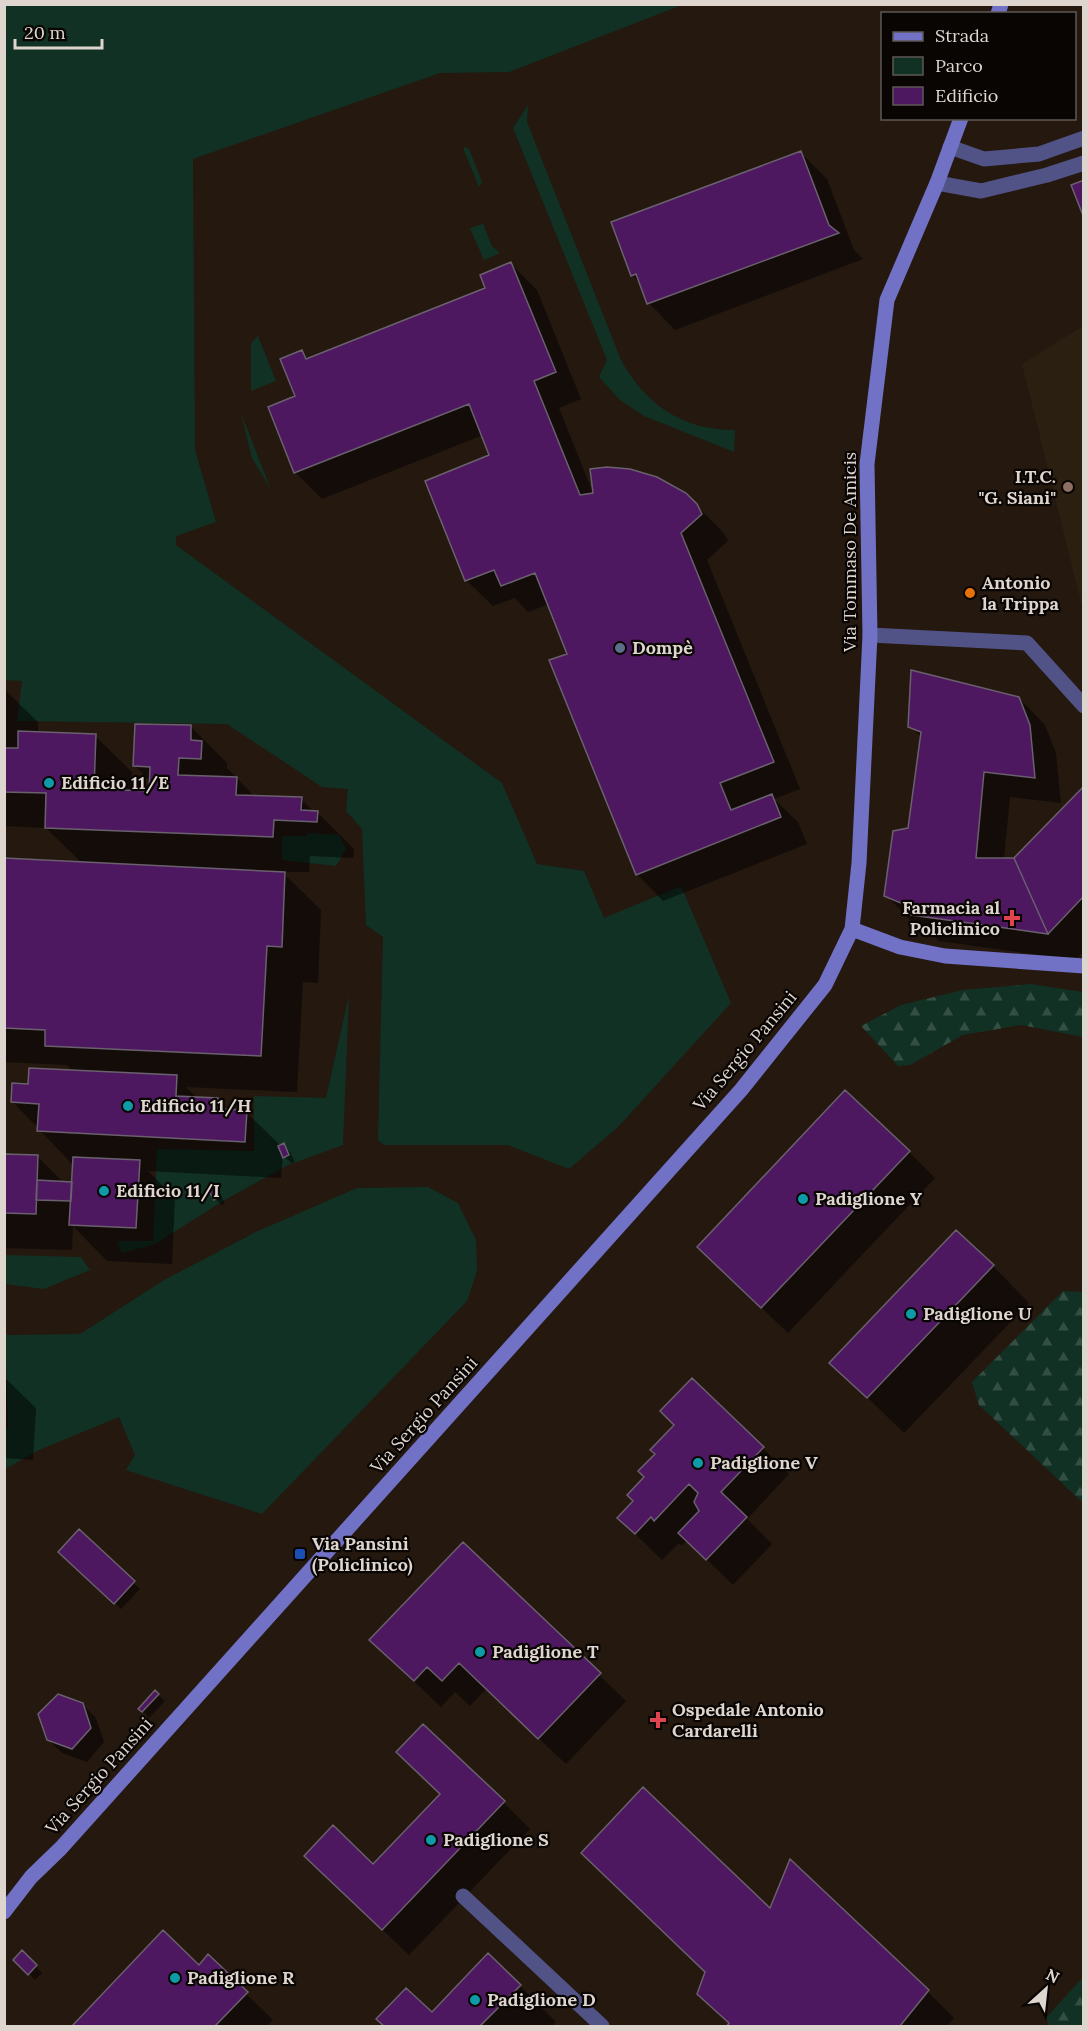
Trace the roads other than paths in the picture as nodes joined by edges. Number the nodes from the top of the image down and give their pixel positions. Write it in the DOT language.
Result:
graph roads {
  1 [pos="960,120"];
  2 [pos="1083,138"];
  3 [pos="950,147"];
  4 [pos="1083,163"];
  5 [pos="937,183"];
  6 [pos="870,630"];
  7 [pos="1083,697"];
  8 [pos="1083,706"];
  9 [pos="852,929"];
  10 [pos="1083,966"];
  11 [pos="31,1877"];
  12 [pos="464,1896"];
  13 [pos="4,1898"];
  14 [pos="4,1912"];
  15 [pos="602,2026"];
  1 -- 3 [label="main road, Via Tommaso De Amicis"];
  2 -- 3 [label="street"];
  3 -- 5 [label="main road, Via Tommaso De Amicis"];
  4 -- 5 [label="street"];
  5 -- 6 [label="main road, Via Tommaso De Amicis"];
  6 -- 7 [label="street"];
  6 -- 8 [label="street"];
  6 -- 9 [label="main road, Via Tommaso De Amicis"];
  9 -- 10 [label="main road"];
  9 -- 11 [label="main road, Via Sergio Pansini"];
  11 -- 13 [label="main road"];
  11 -- 14 [label="main road, Via Sergio Pansini"];
  12 -- 15 [label="street"];
}
